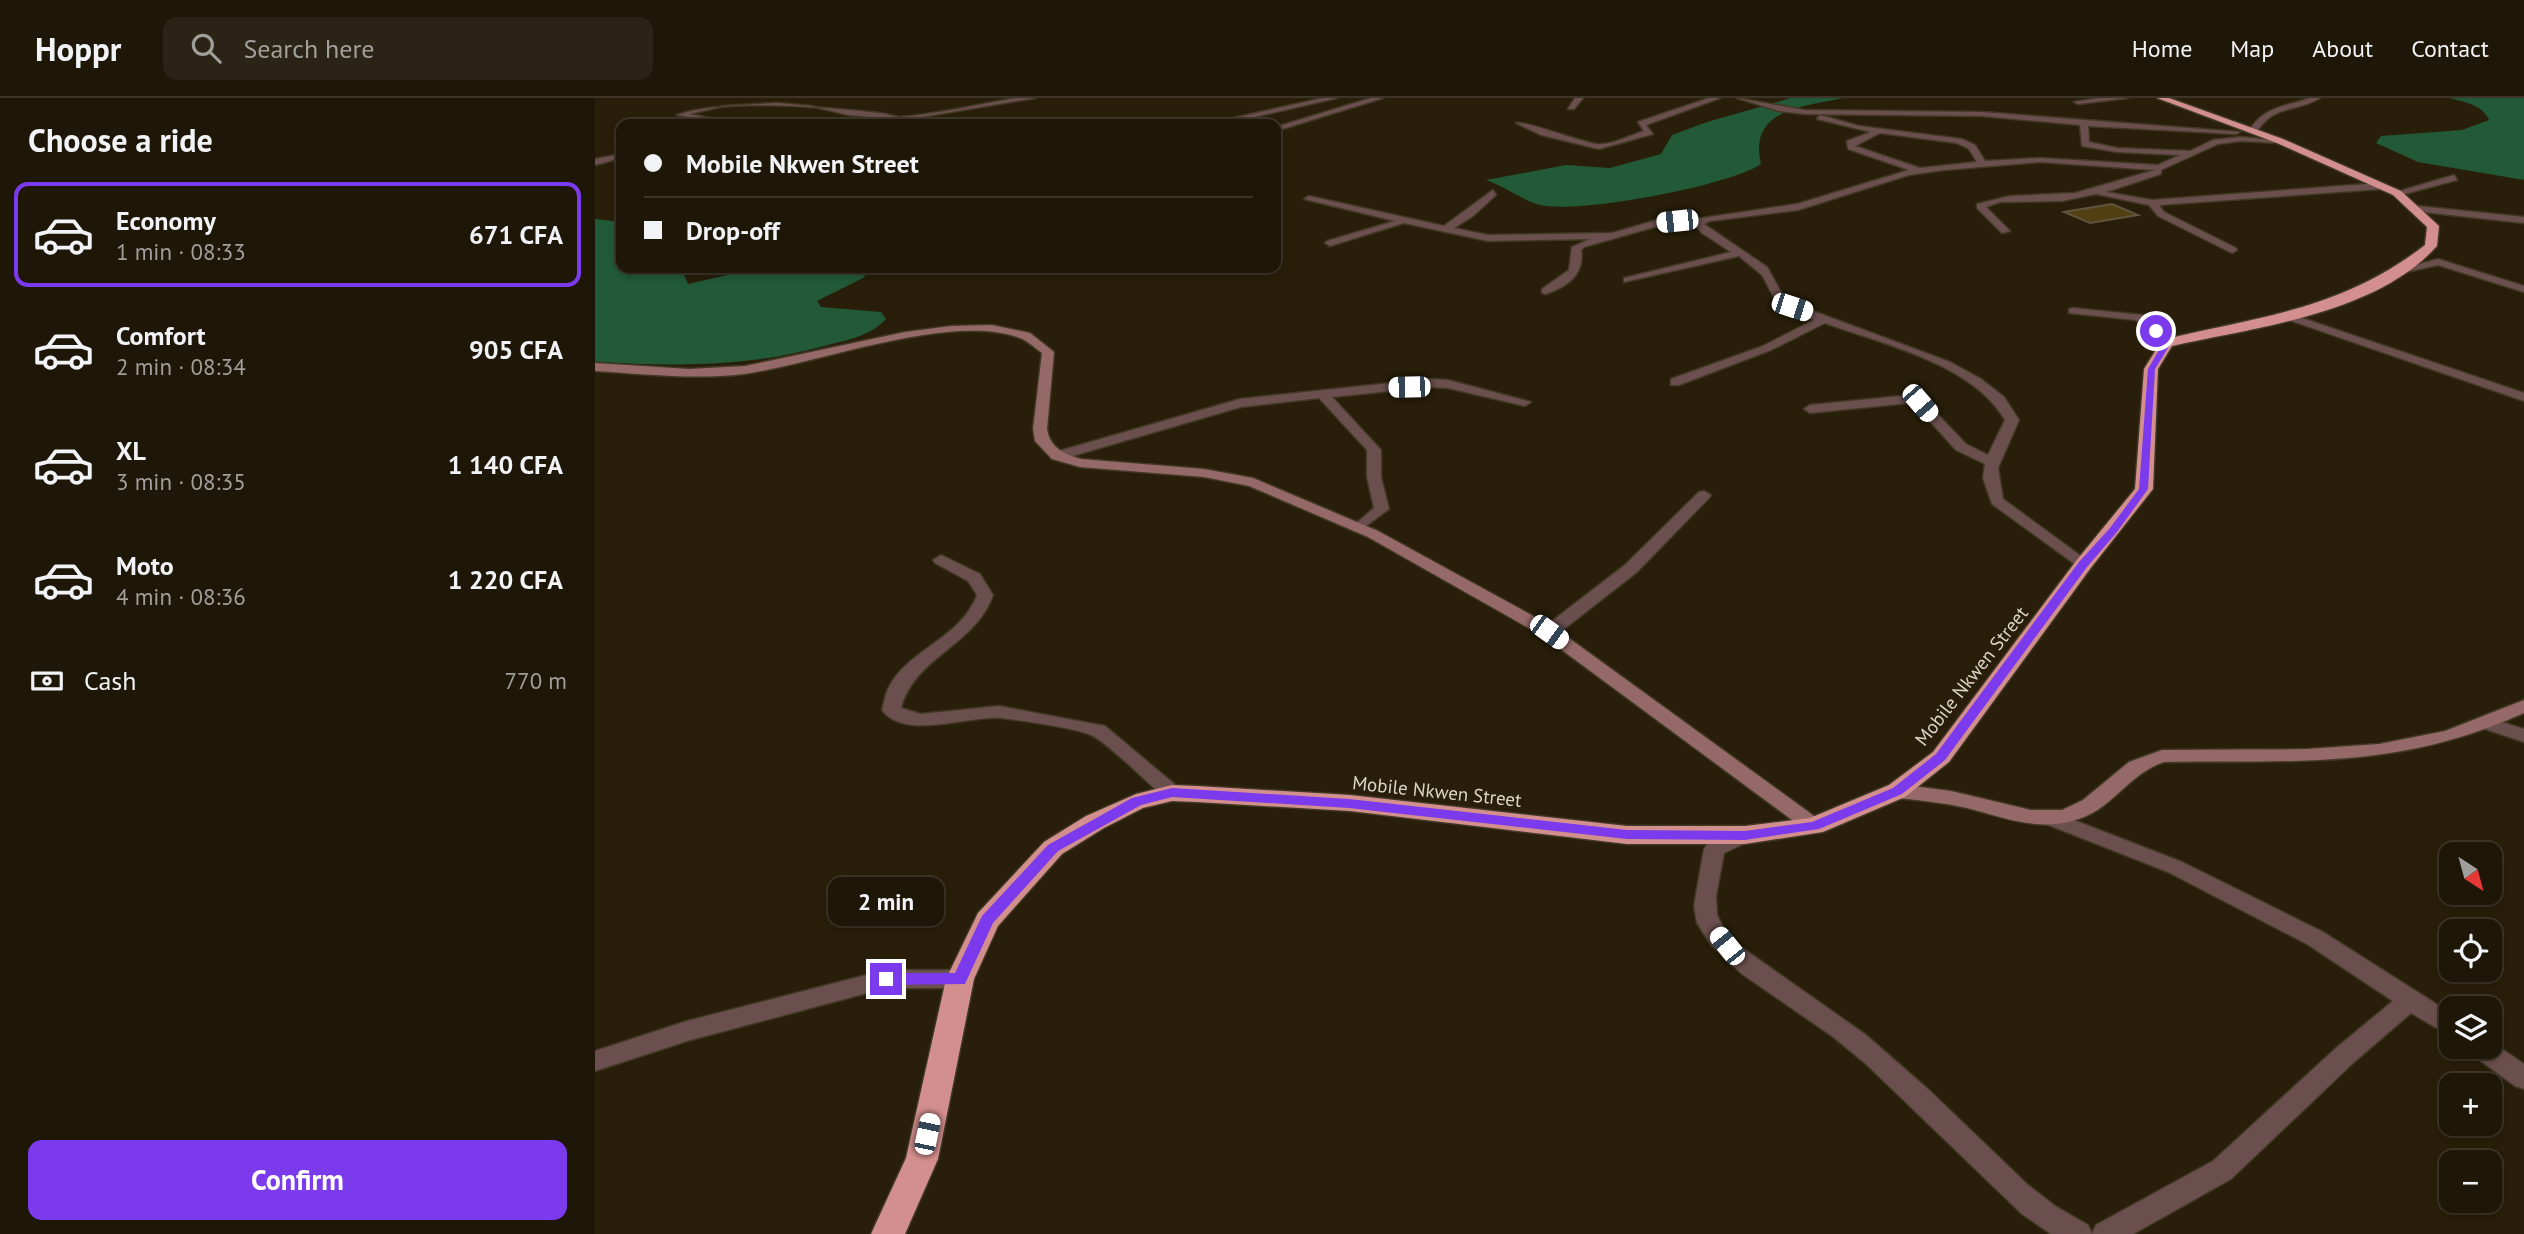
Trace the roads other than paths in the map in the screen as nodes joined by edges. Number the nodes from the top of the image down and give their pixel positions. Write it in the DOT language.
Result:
graph roads {
  1 [pos="1031,98"];
  2 [pos="1333,98"];
  3 [pos="1379,98"];
  4 [pos="1579,98"];
  5 [pos="1716,98"];
  6 [pos="1741,98"];
  7 [pos="2124,98"];
  8 [pos="2161,98"];
  9 [pos="2316,98"];
  10 [pos="2078,102"];
  11 [pos="1955,104"];
  12 [pos="1571,107"];
  13 [pos="1804,111"];
  14 [pos="1953,113"];
  15 [pos="907,118"];
  16 [pos="706,119"];
  17 [pos="895,119"];
  18 [pos="913,119"];
  19 [pos="1238,119"];
  20 [pos="1520,123"];
  21 [pos="2084,124"];
  22 [pos="1281,127"];
  23 [pos="1879,132"];
  24 [pos="2265,135"];
  25 [pos="2188,153"];
  26 [pos="616,157"];
  27 [pos="595,162"];
  28 [pos="1982,163"];
  29 [pos="2159,168"];
  30 [pos="1920,171"];
  31 [pos="2454,178"];
  32 [pos="2389,189"];
  33 [pos="1493,193"];
  34 [pos="2097,193"];
  35 [pos="1309,199"];
  36 [pos="2152,203"];
  37 [pos="2417,209"];
  38 [pos="1700,220"];
  39 [pos="2524,220"];
  40 [pos="1404,221"];
  41 [pos="1444,230"];
  42 [pos="2004,232"];
  43 [pos="1613,236"];
  44 [pos="1330,243"];
  45 [pos="2232,250"];
  46 [pos="1739,253"];
  47 [pos="2406,269"];
  48 [pos="1628,280"];
  49 [pos="2524,289"];
  50 [pos="1546,291"];
  51 [pos="2073,311"];
  52 [pos="2287,316"];
  53 [pos="1826,318"];
  54 [pos="2167,343"];
  55 [pos="595,367"];
  56 [pos="1675,382"];
  57 [pos="1322,394"];
  58 [pos="2524,397"];
  59 [pos="1525,402"];
  60 [pos="1810,409"];
  61 [pos="1057,456"];
  62 [pos="1991,461"];
  63 [pos="1704,495"];
  64 [pos="1359,527"];
  65 [pos="941,560"];
  66 [pos="2083,565"];
  67 [pos="1549,632"];
  68 [pos="2524,706"];
  69 [pos="2486,723"];
  70 [pos="2524,736"];
  71 [pos="1897,791"];
  72 [pos="1172,793"];
  73 [pos="2053,819"];
  74 [pos="1814,826"];
  75 [pos="1745,835"];
  76 [pos="960,979"];
  77 [pos="2411,999"];
  78 [pos="2439,1018"];
  79 [pos="2498,1059"];
  80 [pos="595,1060"];
  81 [pos="2524,1078"];
  82 [pos="888,1234"];
  83 [pos="2078,1234"];
  84 [pos="2106,1234"];
  1 -- 15 [label="street"];
  2 -- 19 [label="street"];
  3 -- 22 [label="street"];
  4 -- 12 [label="street"];
  5 -- 20 [label="street"];
  6 -- 13 [label="street"];
  7 -- 10 [label="street"];
  8 -- 24 [label="highway"];
  9 -- 24 [label="street"];
  11 -- 14 [label="street"];
  13 -- 14 [label="street"];
  13 -- 23 [label="street"];
  14 -- 21 [label="street"];
  15 -- 17 [label="street"];
  15 -- 18 [label="street"];
  16 -- 17 [label="street"];
  21 -- 24 [label="street"];
  21 -- 25 [label="street"];
  23 -- 28 [label="street"];
  23 -- 30 [label="street"];
  24 -- 25 [label="street"];
  24 -- 32 [label="highway"];
  25 -- 29 [label="street"];
  26 -- 27 [label="street"];
  28 -- 29 [label="street"];
  28 -- 30 [label="street"];
  29 -- 34 [label="street"];
  30 -- 38 [label="street"];
  31 -- 32 [label="street"];
  32 -- 36 [label="street"];
  32 -- 37 [label="highway"];
  33 -- 41 [label="street"];
  34 -- 36 [label="street"];
  34 -- 42 [label="street"];
  35 -- 40 [label="street"];
  36 -- 45 [label="street"];
  37 -- 39 [label="street"];
  37 -- 47 [label="highway"];
  38 -- 43 [label="street"];
  38 -- 46 [label="street"];
  40 -- 41 [label="street"];
  40 -- 44 [label="street"];
  41 -- 43 [label="street"];
  43 -- 50 [label="street"];
  46 -- 48 [label="street"];
  46 -- 53 [label="street"];
  47 -- 49 [label="street"];
  47 -- 52 [label="highway"];
  51 -- 54 [label="street"];
  52 -- 54 [label="highway"];
  52 -- 58 [label="street"];
  53 -- 56 [label="street"];
  53 -- 62 [label="street"];
  54 -- 66 [label="highway, Mobile Nkwen Street"];
  55 -- 61 [label="street"];
  57 -- 59 [label="street"];
  57 -- 61 [label="street"];
  57 -- 64 [label="street"];
  60 -- 62 [label="street"];
  61 -- 64 [label="street"];
  62 -- 66 [label="street"];
  63 -- 67 [label="street"];
  64 -- 67 [label="street"];
  65 -- 72 [label="street"];
  66 -- 71 [label="highway, Mobile Nkwen Street"];
  67 -- 74 [label="street"];
  68 -- 69 [label="street"];
  69 -- 70 [label="street"];
  69 -- 73 [label="street"];
  71 -- 73 [label="street"];
  71 -- 74 [label="highway, Mobile Nkwen Street"];
  72 -- 75 [label="highway, Mobile Nkwen Street"];
  72 -- 76 [label="highway, Mobile Nkwen Street"];
  73 -- 77 [label="street"];
  74 -- 75 [label="highway, Mobile Nkwen Street"];
  75 -- 83 [label="street"];
  76 -- 80 [label="street"];
  76 -- 82 [label="highway, Mobile Nkwen Street"];
  77 -- 78 [label="street"];
  77 -- 84 [label="street"];
  79 -- 81 [label="street"];
}
